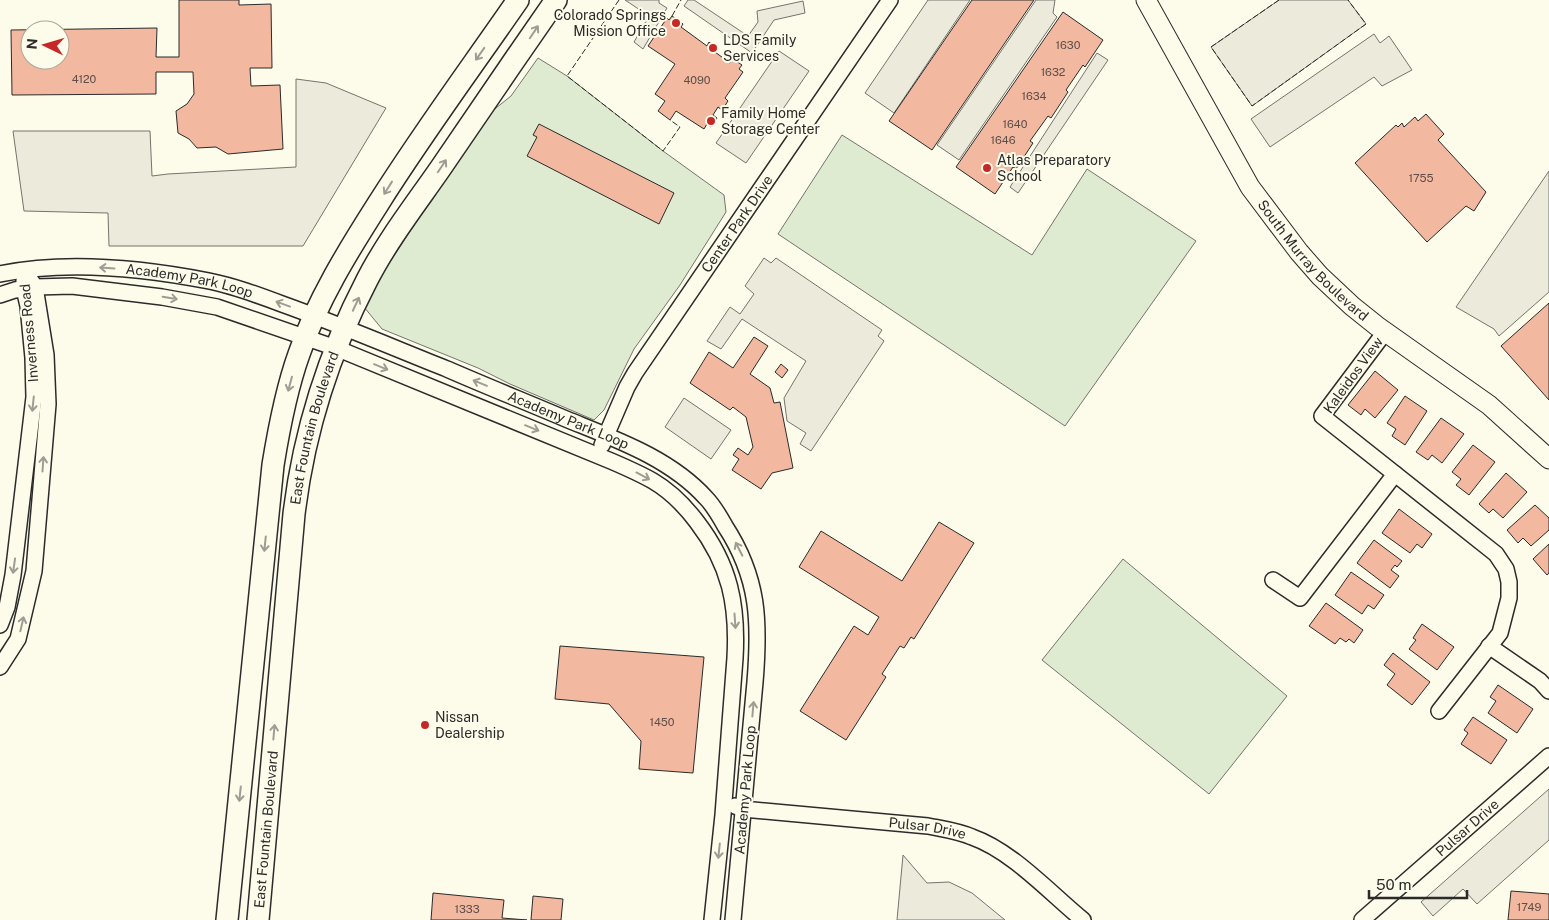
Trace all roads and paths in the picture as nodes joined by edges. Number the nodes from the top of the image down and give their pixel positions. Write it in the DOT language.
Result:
graph roads {
  1 [pos="518,0"];
  2 [pos="556,0"];
  3 [pos="890,0"];
  4 [pos="1146,0"];
  5 [pos="25,269"];
  6 [pos="0,274"];
  7 [pos="30,288"];
  8 [pos="0,295"];
  9 [pos="315,316"];
  10 [pos="345,328"];
  11 [pos="1385,332"];
  12 [pos="306,338"];
  13 [pos="336,348"];
  14 [pos="606,435"];
  15 [pos="598,456"];
  16 [pos="1549,459"];
  17 [pos="1395,474"];
  18 [pos="1273,580"];
  19 [pos="0,625"];
  20 [pos="1489,646"];
  21 [pos="0,667"];
  22 [pos="1549,691"];
  23 [pos="1439,711"];
  24 [pos="1549,756"];
  25 [pos="724,809"];
  26 [pos="743,810"];
  27 [pos="227,920"];
  28 [pos="258,920"];
  29 [pos="712,920"];
  30 [pos="733,920"];
  31 [pos="1082,920"];
  32 [pos="1362,920"];
  1 -- 9 [label="highway, East Fountain Boulevard, one-way"];
  10 -- 2 [label="highway, East Fountain Boulevard, one-way"];
  3 -- 14 [label="street, Center Park Drive"];
  4 -- 11 [label="main road, South Murray Boulevard"];
  5 -- 6 [label="street, Academy Park Loop"];
  5 -- 7 [label="street, Inverness Road"];
  9 -- 5 [label="street, Academy Park Loop, one-way"];
  7 -- 8 [label="street, Academy Park Loop"];
  7 -- 12 [label="street, Academy Park Loop, one-way"];
  7 -- 19 [label="street, Inverness Road, one-way"];
  21 -- 7 [label="street, Inverness Road, one-way"];
  9 -- 10 [label="street, Academy Park Loop"];
  9 -- 12 [label="highway, East Fountain Boulevard"];
  10 -- 13 [label="highway, East Fountain Boulevard"];
  14 -- 10 [label="street, Academy Park Loop, one-way"];
  11 -- 16 [label="main road, South Murray Boulevard"];
  11 -- 17 [label="street, Kaleidos View"];
  12 -- 13 [label="street, Academy Park Loop"];
  12 -- 27 [label="highway, East Fountain Boulevard, one-way"];
  13 -- 15 [label="street, Academy Park Loop, one-way"];
  28 -- 13 [label="highway, East Fountain Boulevard, one-way"];
  14 -- 15 [label="street, Center Park Drive"];
  26 -- 14 [label="street, Academy Park Loop, one-way"];
  15 -- 25 [label="street, Academy Park Loop, one-way"];
  17 -- 18 [label="street"];
  17 -- 20 [label="street"];
  20 -- 22 [label="street"];
  20 -- 23 [label="street"];
  24 -- 32 [label="street, Pulsar Drive"];
  25 -- 26 [label="street, Pulsar Drive"];
  25 -- 29 [label="street, Academy Park Loop, one-way"];
  26 -- 30 [label="street, Academy Park Loop"];
  26 -- 31 [label="street, Pulsar Drive"];
}
